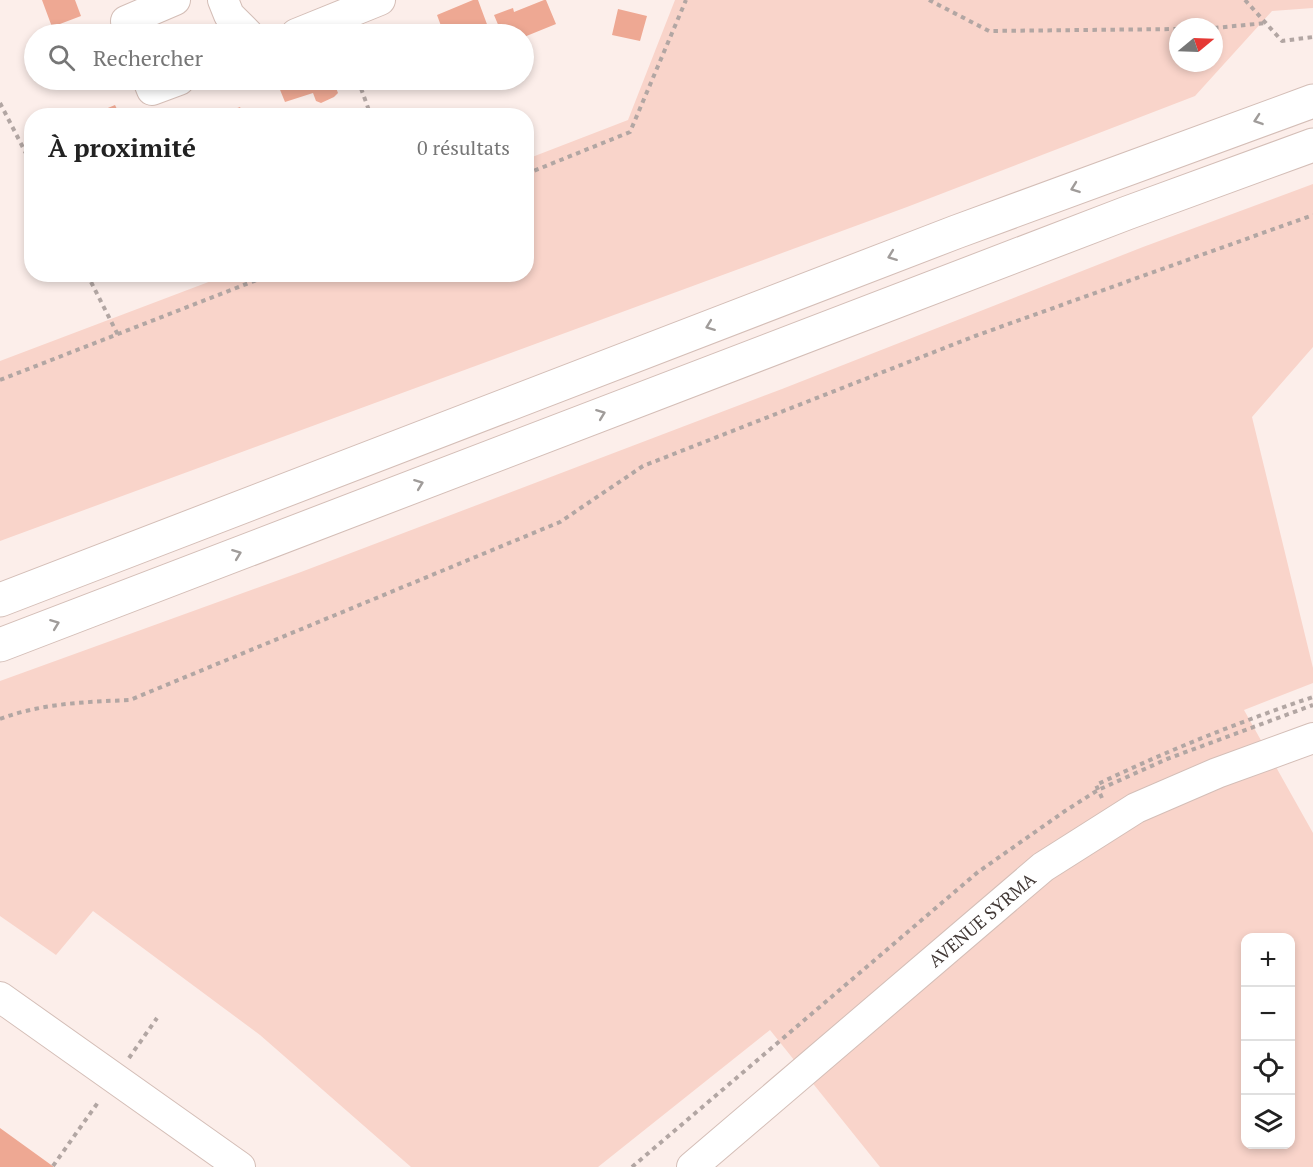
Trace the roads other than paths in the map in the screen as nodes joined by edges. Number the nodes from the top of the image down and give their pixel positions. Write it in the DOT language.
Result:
graph roads {
  1 [pos="175,0"];
  2 [pos="223,0"];
  3 [pos="380,0"];
  4 [pos="127,24"];
  5 [pos="239,24"];
  6 [pos="321,24"];
  7 [pos="1313,101"];
  8 [pos="1313,145"];
  9 [pos="0,600"];
  10 [pos="0,645"];
  11 [pos="1313,738"];
  12 [pos="0,997"];
  13 [pos="240,1167"];
  14 [pos="692,1167"];
  1 -- 4 [label="street"];
  2 -- 5 [label="street"];
  3 -- 6 [label="street"];
  7 -- 9 [label="highway, one-way"];
  10 -- 8 [label="highway, one-way"];
  11 -- 14 [label="street, AVENUE SYRMA"];
  12 -- 13 [label="street"];
}
